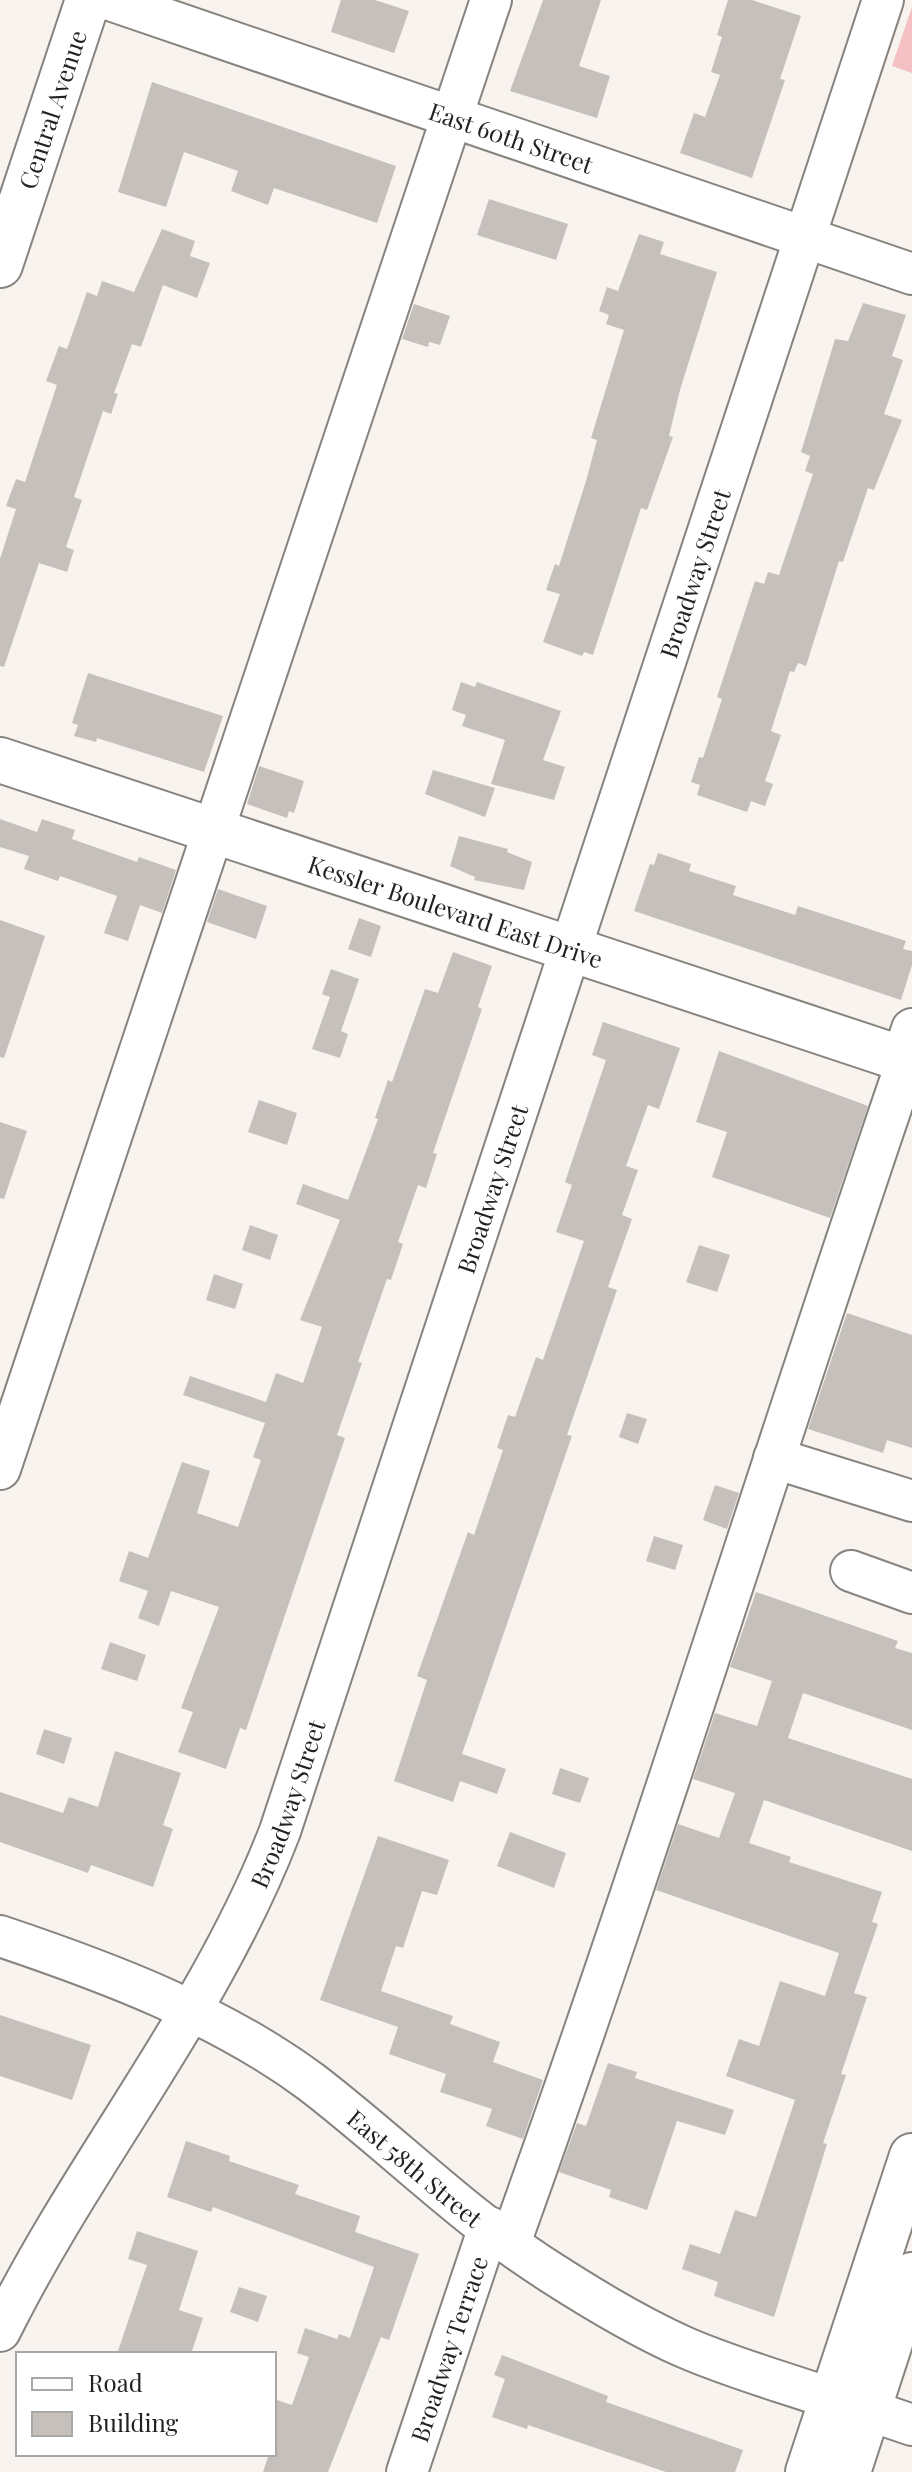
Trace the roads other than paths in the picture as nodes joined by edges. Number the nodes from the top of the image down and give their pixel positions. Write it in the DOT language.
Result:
graph roads {
  1 [pos="88,0"];
  2 [pos="110,0"];
  3 [pos="491,0"];
  4 [pos="883,0"];
  5 [pos="445,130"];
  6 [pos="805,238"];
  7 [pos="0,265"];
  8 [pos="912,274"];
  9 [pos="0,760"];
  10 [pos="212,832"];
  11 [pos="570,949"];
  12 [pos="908,1053"];
  13 [pos="774,1458"];
  14 [pos="0,1469"];
  15 [pos="912,1501"];
  16 [pos="851,1571"];
  17 [pos="912,1593"];
  18 [pos="0,1936"];
  19 [pos="191,2011"];
  20 [pos="912,2156"];
  21 [pos="912,2213"];
  22 [pos="500,2235"];
  23 [pos="912,2275"];
  24 [pos="0,2331"];
  25 [pos="850,2405"];
  26 [pos="912,2425"];
  27 [pos="407,2472"];
  28 [pos="808,2472"];
  29 [pos="826,2472"];
  30 [pos="848,2472"];
  1 -- 7 [label="main road, Central Avenue"];
  2 -- 5 [label="street, East 60th Street"];
  3 -- 5 [label="street"];
  4 -- 6 [label="street, Broadway Street"];
  5 -- 6 [label="street, East 60th Street"];
  5 -- 10 [label="street"];
  6 -- 8 [label="street, East 60th Street"];
  6 -- 11 [label="street, Broadway Street"];
  9 -- 10 [label="main road, Kessler Boulevard East Drive"];
  10 -- 11 [label="main road, Kessler Boulevard East Drive"];
  10 -- 14 [label="street"];
  11 -- 12 [label="main road, Kessler Boulevard East Drive"];
  11 -- 19 [label="street, Broadway Street"];
  12 -- 13 [label="street, Broadway Terrace"];
  13 -- 15 [label="street"];
  13 -- 22 [label="street, Broadway Terrace"];
  16 -- 17 [label="street"];
  18 -- 19 [label="street, East 58th Street"];
  19 -- 22 [label="street, East 58th Street"];
  19 -- 24 [label="street, Broadway Street"];
  20 -- 25 [label="main road"];
  21 -- 29 [label="street"];
  22 -- 25 [label="street, East 58th Street"];
  22 -- 27 [label="street, Broadway Terrace"];
  23 -- 25 [label="main road"];
  25 -- 26 [label="street, East 58th Street"];
  25 -- 28 [label="main road"];
  25 -- 30 [label="main road"];
}
